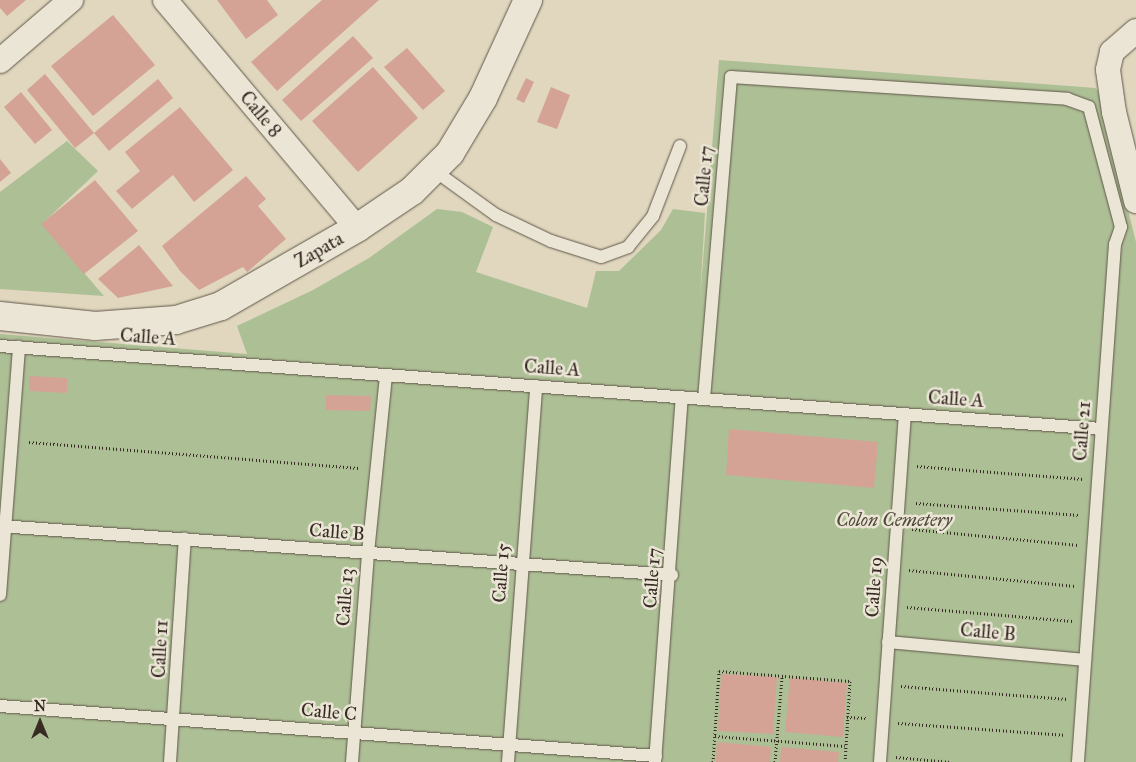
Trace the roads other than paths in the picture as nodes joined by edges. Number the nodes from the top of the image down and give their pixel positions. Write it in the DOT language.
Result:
graph roads {
  1 [pos="71,0"];
  2 [pos="165,0"];
  3 [pos="528,0"];
  4 [pos="1136,31"];
  5 [pos="0,62"];
  6 [pos="731,76"];
  7 [pos="680,146"];
  8 [pos="435,171"];
  9 [pos="1136,200"];
  10 [pos="357,228"];
  11 [pos="0,316"];
  12 [pos="0,346"];
  13 [pos="19,348"];
  14 [pos="386,376"];
  15 [pos="536,386"];
  16 [pos="682,397"];
  17 [pos="704,399"];
  18 [pos="905,414"];
  19 [pos="1101,429"];
  20 [pos="3,526"];
  21 [pos="185,539"];
  22 [pos="368,553"];
  23 [pos="520,566"];
  24 [pos="672,575"];
  25 [pos="0,595"];
  26 [pos="888,642"];
  27 [pos="1085,660"];
  28 [pos="0,706"];
  29 [pos="174,719"];
  30 [pos="354,733"];
  31 [pos="509,745"];
  32 [pos="656,759"];
  33 [pos="880,759"];
  34 [pos="170,762"];
  35 [pos="352,762"];
  36 [pos="508,762"];
  37 [pos="1078,762"];
  1 -- 5 [label="street"];
  2 -- 10 [label="street, Calle 8"];
  3 -- 8 [label="main road, Zapata"];
  4 -- 9 [label="street"];
  6 -- 17 [label="lane, Calle 17"];
  6 -- 19 [label="lane, Calle 21"];
  7 -- 8 [label="lane"];
  8 -- 10 [label="main road, Zapata"];
  10 -- 11 [label="main road, Zapata"];
  12 -- 13 [label="lane, Calle A"];
  13 -- 14 [label="lane, Calle A"];
  13 -- 20 [label="lane"];
  14 -- 15 [label="lane, Calle A"];
  14 -- 22 [label="lane, Calle 13"];
  15 -- 16 [label="lane, Calle A"];
  15 -- 23 [label="lane, Calle 15"];
  16 -- 17 [label="lane, Calle A"];
  16 -- 24 [label="lane, Calle 17"];
  17 -- 18 [label="lane, Calle A"];
  18 -- 19 [label="lane, Calle A"];
  18 -- 26 [label="lane, Calle 19"];
  19 -- 27 [label="lane, Calle 21"];
  20 -- 21 [label="lane, Calle B"];
  20 -- 25 [label="lane"];
  21 -- 22 [label="lane, Calle B"];
  21 -- 29 [label="lane, Calle 11"];
  22 -- 23 [label="lane, Calle B"];
  22 -- 30 [label="lane, Calle 13"];
  23 -- 24 [label="lane, Calle B"];
  23 -- 31 [label="lane, Calle 15"];
  24 -- 32 [label="lane, Calle 17"];
  26 -- 27 [label="lane, Calle B"];
  26 -- 33 [label="lane, Calle 19"];
  27 -- 37 [label="lane, Calle 21"];
  28 -- 29 [label="lane, Calle C"];
  29 -- 30 [label="lane, Calle C"];
  29 -- 34 [label="lane, Calle 11"];
  30 -- 31 [label="lane, Calle C"];
  30 -- 35 [label="lane, Calle 13"];
  31 -- 32 [label="lane, Calle C"];
  31 -- 36 [label="lane, Calle 15"];
}
